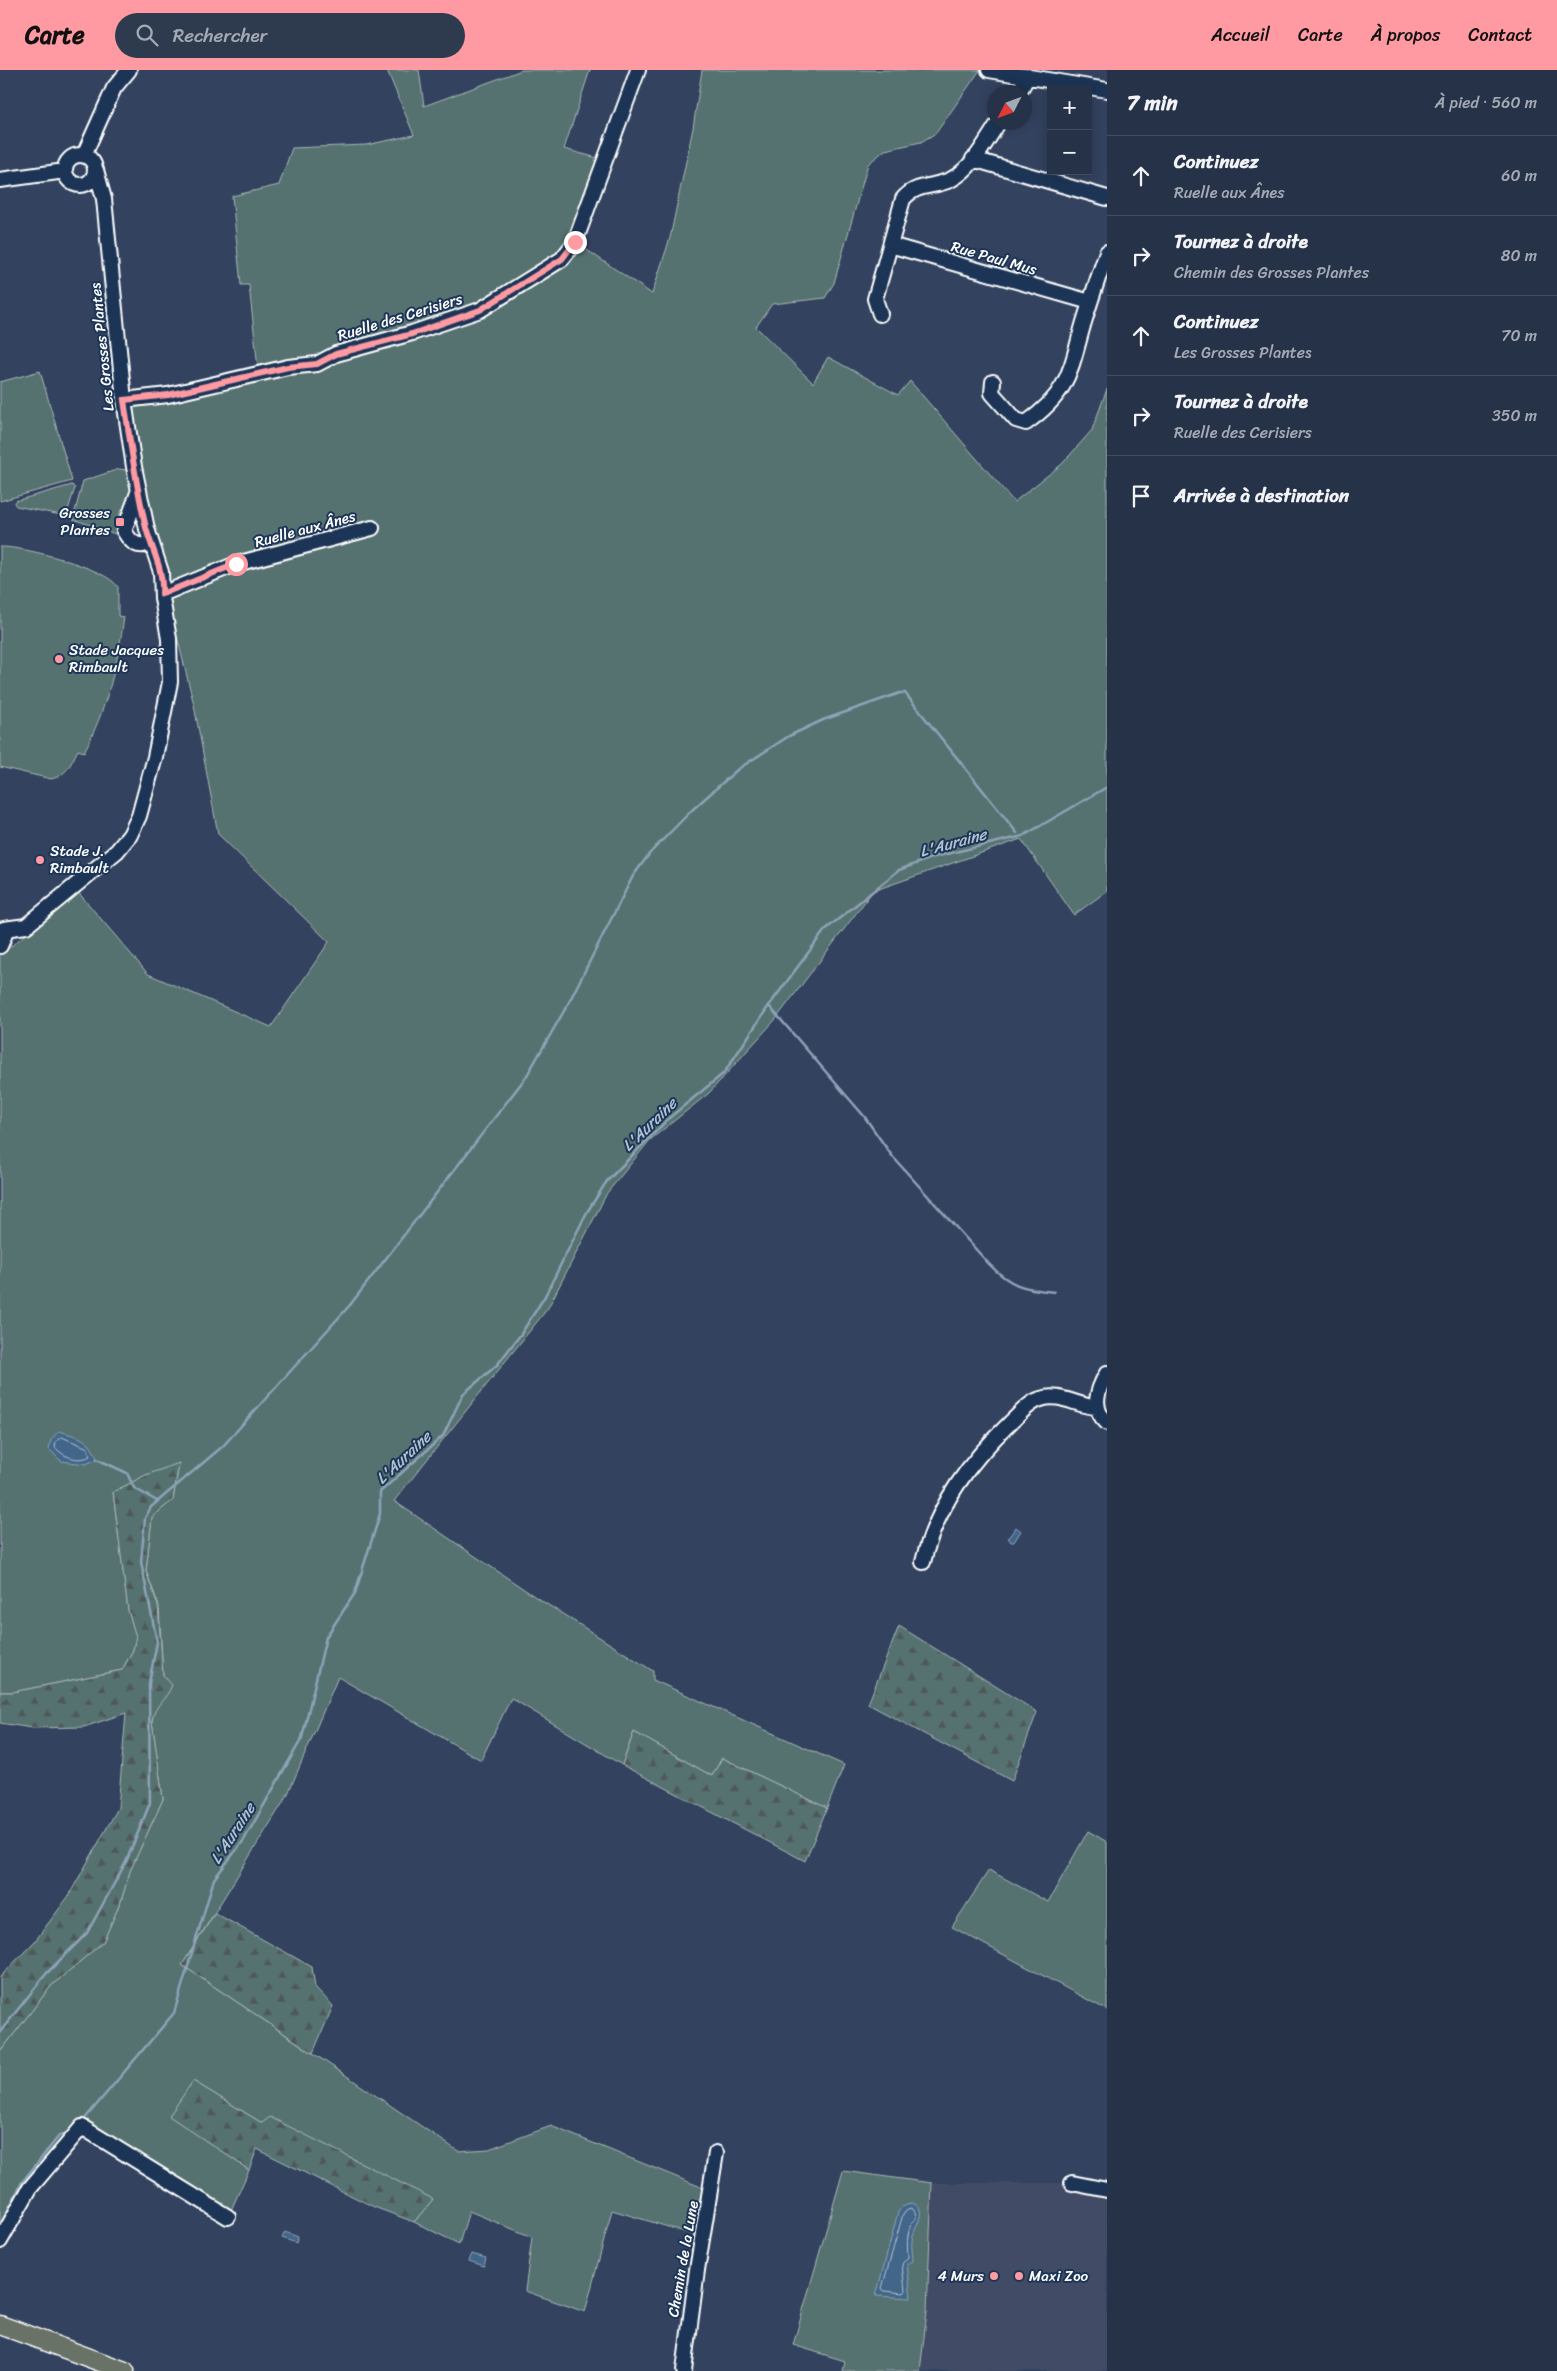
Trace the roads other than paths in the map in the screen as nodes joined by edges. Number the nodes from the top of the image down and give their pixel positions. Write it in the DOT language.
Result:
graph roads {
  1 [pos="129,70"];
  2 [pos="638,70"];
  3 [pos="989,70"];
  4 [pos="1028,76"];
  5 [pos="1023,85"];
  6 [pos="1107,90"];
  7 [pos="994,130"];
  8 [pos="84,155"];
  9 [pos="973,160"];
  10 [pos="96,170"];
  11 [pos="66,171"];
  12 [pos="0,180"];
  13 [pos="88,183"];
  14 [pos="1107,198"];
  15 [pos="104,199"];
  16 [pos="890,245"];
  17 [pos="1107,252"];
  18 [pos="1090,302"];
  19 [pos="880,314"];
  20 [pos="993,382"];
  21 [pos="124,400"];
  22 [pos="139,490"];
  23 [pos="372,528"];
  24 [pos="152,543"];
  25 [pos="162,594"];
  26 [pos="2,927"];
  27 [pos="0,946"];
  28 [pos="1107,1373"];
  29 [pos="1097,1407"];
  30 [pos="1107,1423"];
  31 [pos="923,1562"];
  32 [pos="716,2153"];
  33 [pos="1072,2183"];
  34 [pos="1107,2190"];
  35 [pos="228,2217"];
  36 [pos="0,2241"];
  37 [pos="0,2325"];
  38 [pos="125,2371"];
  39 [pos="684,2371"];
  1 -- 8 [label="street"];
  2 -- 21 [label="street, Ruelle des Cerisiers"];
  3 -- 4 [label="street"];
  4 -- 5 [label="street"];
  4 -- 6 [label="street"];
  7 -- 9 [label="street"];
  8 -- 10 [label="street"];
  8 -- 11 [label="street"];
  9 -- 14 [label="street"];
  9 -- 16 [label="street"];
  10 -- 13 [label="street"];
  10 -- 15 [label="street, Les Grosses Plantes"];
  11 -- 12 [label="street"];
  11 -- 13 [label="street"];
  13 -- 15 [label="street"];
  15 -- 21 [label="street, Les Grosses Plantes"];
  16 -- 18 [label="street, Rue Paul Mus"];
  16 -- 19 [label="street"];
  17 -- 18 [label="street"];
  18 -- 20 [label="street"];
  21 -- 22 [label="street, Les Grosses Plantes"];
  22 -- 24 [label="street, Les Grosses Plantes"];
  22 -- 24 [label="street"];
  23 -- 25 [label="street, Ruelle aux Ânes"];
  24 -- 25 [label="street, Les Grosses Plantes"];
  25 -- 26 [label="street, Les Grosses Plantes"];
  26 -- 27 [label="street"];
  28 -- 29 [label="street"];
  29 -- 30 [label="street"];
  29 -- 31 [label="street"];
  32 -- 39 [label="street, Chemin de la Lune"];
  33 -- 34 [label="street"];
  35 -- 36 [label="street"];
  37 -- 38 [label="main road"];
}
